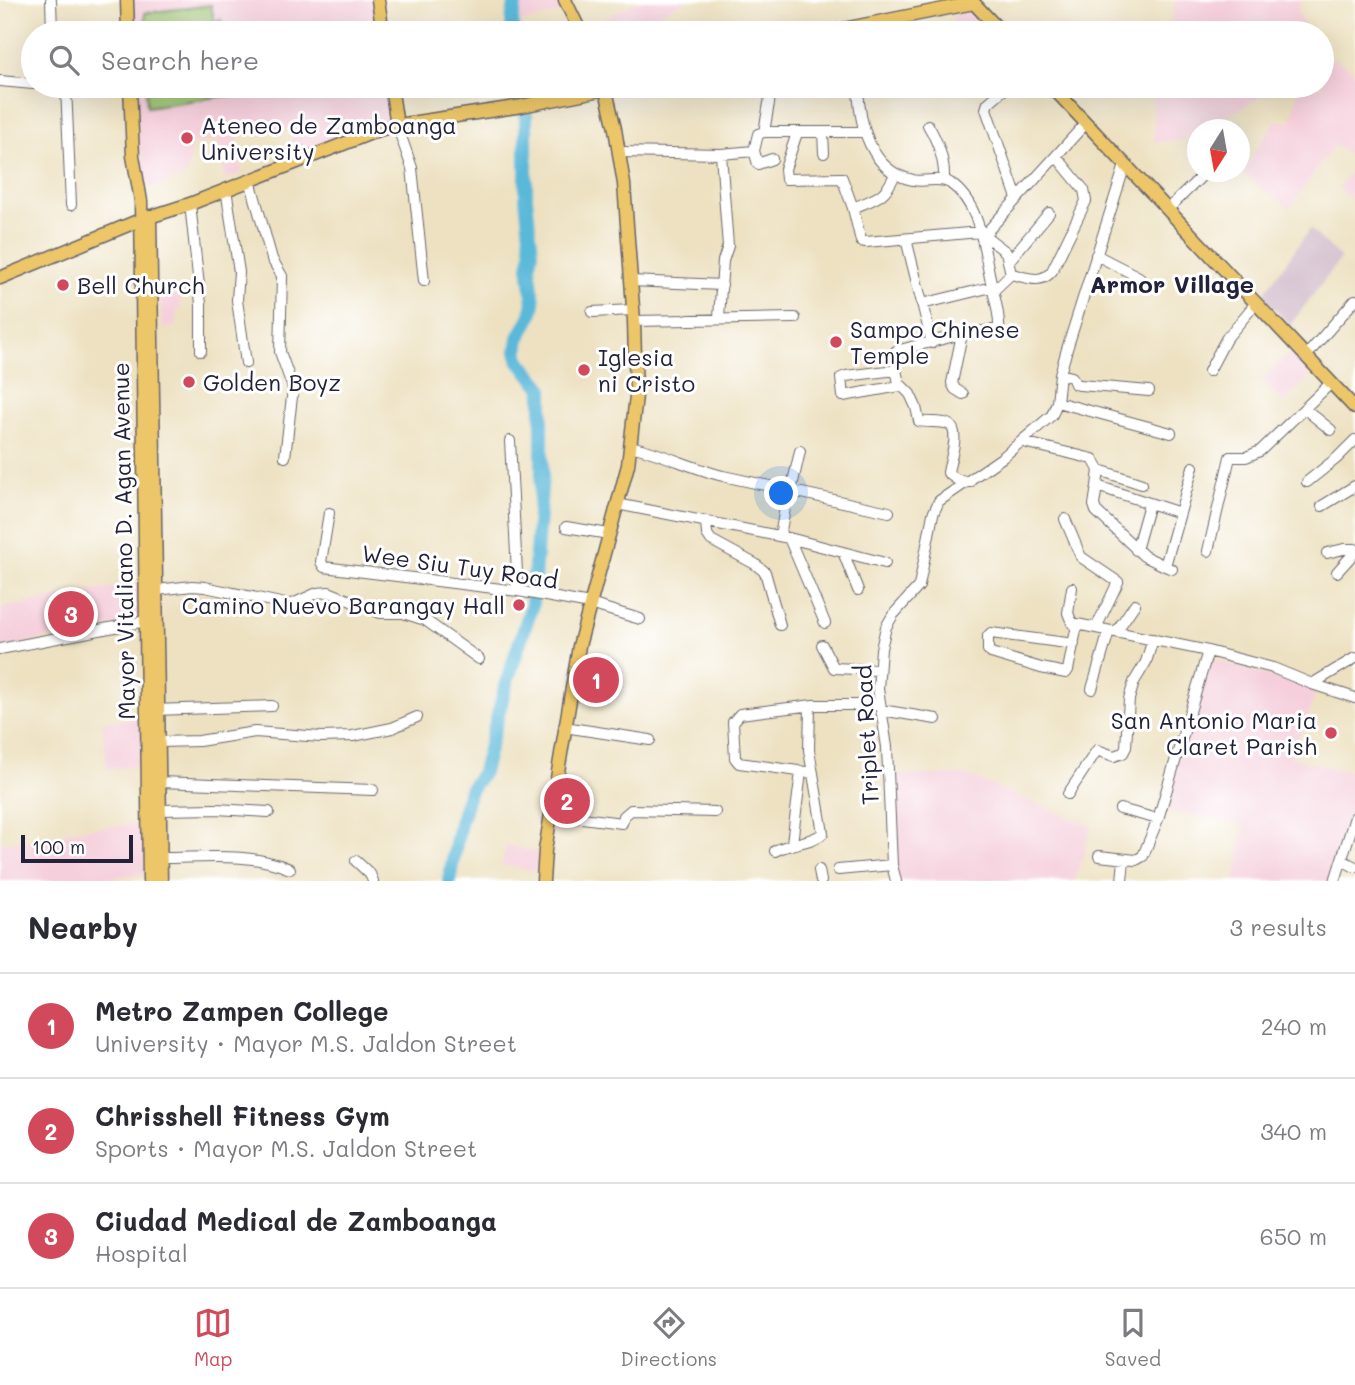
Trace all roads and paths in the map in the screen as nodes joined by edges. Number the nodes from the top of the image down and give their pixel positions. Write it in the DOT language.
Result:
graph roads {
  1 [pos="51,0"];
  2 [pos="127,0"];
  3 [pos="378,0"];
  4 [pos="565,0"];
  5 [pos="972,2"];
  6 [pos="52,21"];
  7 [pos="128,21"];
  8 [pos="381,21"];
  9 [pos="575,21"];
  10 [pos="891,21"];
  11 [pos="990,21"];
  12 [pos="0,81"];
  13 [pos="21,83"];
  14 [pos="67,98"];
  15 [pos="131,98"];
  16 [pos="393,98"];
  17 [pos="558,98"];
  18 [pos="608,98"];
  19 [pos="770,98"];
  20 [pos="858,98"];
  21 [pos="994,98"];
  22 [pos="1062,98"];
  23 [pos="1086,123"];
  24 [pos="397,125"];
  25 [pos="928,125"];
  26 [pos="764,132"];
  27 [pos="864,132"];
  28 [pos="797,133"];
  29 [pos="823,133"];
  30 [pos="754,151"];
  31 [pos="620,152"];
  32 [pos="824,153"];
  33 [pos="721,154"];
  34 [pos="1056,156"];
  35 [pos="772,159"];
  36 [pos="1125,165"];
  37 [pos="895,174"];
  38 [pos="250,180"];
  39 [pos="944,180"];
  40 [pos="1196,182"];
  41 [pos="226,189"];
  42 [pos="1017,198"];
  43 [pos="190,204"];
  44 [pos="71,205"];
  45 [pos="853,208"];
  46 [pos="1169,208"];
  47 [pos="1049,213"];
  48 [pos="145,218"];
  49 [pos="982,233"];
  50 [pos="906,239"];
  51 [pos="1096,255"];
  52 [pos="1007,262"];
  53 [pos="1011,274"];
  54 [pos="1139,277"];
  55 [pos="0,278"];
  56 [pos="424,281"];
  57 [pos="631,281"];
  58 [pos="722,285"];
  59 [pos="992,289"];
  60 [pos="1355,300"];
  61 [pos="1256,303"];
  62 [pos="922,304"];
  63 [pos="593,312"];
  64 [pos="634,315"];
  65 [pos="719,317"];
  66 [pos="795,318"];
  67 [pos="962,334"];
  68 [pos="932,343"];
  69 [pos="201,351"];
  70 [pos="1305,357"];
  71 [pos="246,362"];
  72 [pos="896,370"];
  73 [pos="1209,371"];
  74 [pos="1060,374"];
  75 [pos="1331,383"];
  76 [pos="900,386"];
  77 [pos="1149,391"];
  78 [pos="963,394"];
  79 [pos="1057,402"];
  80 [pos="1355,408"];
  81 [pos="1305,409"];
  82 [pos="1331,430"];
  83 [pos="1171,433"];
  84 [pos="1355,440"];
  85 [pos="510,441"];
  86 [pos="1023,442"];
  87 [pos="631,446"];
  88 [pos="800,451"];
  89 [pos="285,457"];
  90 [pos="1193,467"];
  91 [pos="1099,470"];
  92 [pos="970,482"];
  93 [pos="1307,482"];
  94 [pos="1142,484"];
  95 [pos="1097,486"];
  96 [pos="1355,486"];
  97 [pos="789,491"];
  98 [pos="617,504"];
  99 [pos="1149,504"];
  100 [pos="1322,506"];
  101 [pos="889,512"];
  102 [pos="329,513"];
  103 [pos="1180,513"];
  104 [pos="1065,519"];
  105 [pos="706,522"];
  106 [pos="566,527"];
  107 [pos="609,534"];
  108 [pos="784,537"];
  109 [pos="1136,550"];
  110 [pos="1208,551"];
  111 [pos="843,552"];
  112 [pos="1327,553"];
  113 [pos="1353,556"];
  114 [pos="885,563"];
  115 [pos="1337,572"];
  116 [pos="153,586"];
  117 [pos="1072,588"];
  118 [pos="858,590"];
  119 [pos="518,591"];
  120 [pos="590,604"];
  121 [pos="1135,604"];
  122 [pos="640,619"];
  123 [pos="146,621"];
  124 [pos="825,623"];
  125 [pos="780,625"];
  126 [pos="1077,625"];
  127 [pos="1096,628"];
  128 [pos="1113,632"];
  129 [pos="1153,639"];
  130 [pos="1074,644"];
  131 [pos="822,645"];
  132 [pos="0,649"];
  133 [pos="1208,652"];
  134 [pos="1355,658"];
  135 [pos="479,659"];
  136 [pos="880,670"];
  137 [pos="1312,684"];
  138 [pos="1092,689"];
  139 [pos="1355,698"];
  140 [pos="272,706"];
  141 [pos="810,706"];
  142 [pos="880,707"];
  143 [pos="152,709"];
  144 [pos="417,717"];
  145 [pos="936,719"];
  146 [pos="564,727"];
  147 [pos="650,740"];
  148 [pos="159,743"];
  149 [pos="802,772"];
  150 [pos="813,773"];
  151 [pos="160,782"];
  152 [pos="373,790"];
  153 [pos="1069,794"];
  154 [pos="1120,809"];
  155 [pos="161,810"];
  156 [pos="269,812"];
  157 [pos="715,812"];
  158 [pos="551,814"];
  159 [pos="1355,817"];
  160 [pos="1158,819"];
  161 [pos="792,844"];
  162 [pos="775,851"];
  163 [pos="1099,856"];
  164 [pos="162,858"];
  165 [pos="1125,860"];
  166 [pos="1342,860"];
  167 [pos="356,861"];
  168 [pos="892,865"];
  169 [pos="1355,867"];
  170 [pos="290,869"];
  171 [pos="819,870"];
  172 [pos="838,870"];
  173 [pos="149,881"];
  174 [pos="161,881"];
  175 [pos="373,881"];
  176 [pos="543,881"];
  177 [pos="821,881"];
  178 [pos="896,881"];
  179 [pos="1122,881"];
  180 [pos="1335,881"];
  1 -- 6 [label="street"];
  2 -- 7 [label="main road"];
  3 -- 8 [label="main road"];
  4 -- 9 [label="main road"];
  5 -- 10 [label="main road"];
  5 -- 11 [label="main road"];
  12 -- 13 [label="street"];
  14 -- 44 [label="street"];
  15 -- 48 [label="main road, Mayor Vitaliano D. Agan Avenue"];
  16 -- 24 [label="main road"];
  17 -- 24 [label="main road"];
  18 -- 31 [label="main road"];
  19 -- 26 [label="street"];
  20 -- 27 [label="street"];
  21 -- 42 [label="street"];
  22 -- 23 [label="main road"];
  23 -- 34 [label="street"];
  23 -- 36 [label="main road"];
  24 -- 38 [label="main road"];
  24 -- 56 [label="street"];
  25 -- 39 [label="street"];
  26 -- 28 [label="street"];
  26 -- 30 [label="street"];
  27 -- 29 [label="street"];
  27 -- 37 [label="street"];
  28 -- 29 [label="street"];
  28 -- 45 [label="street"];
  29 -- 32 [label="street"];
  30 -- 33 [label="street"];
  30 -- 35 [label="street"];
  31 -- 33 [label="street"];
  31 -- 57 [label="main road"];
  33 -- 58 [label="street"];
  34 -- 42 [label="street"];
  34 -- 53 [label="street"];
  36 -- 46 [label="main road"];
  36 -- 51 [label="street"];
  37 -- 39 [label="street"];
  37 -- 45 [label="street"];
  38 -- 41 [label="main road"];
  38 -- 89 [label="street"];
  39 -- 49 [label="street"];
  40 -- 46 [label="street"];
  41 -- 43 [label="main road"];
  41 -- 71 [label="street"];
  42 -- 49 [label="street"];
  43 -- 48 [label="main road"];
  43 -- 69 [label="street"];
  45 -- 50 [label="street"];
  46 -- 61 [label="main road"];
  47 -- 52 [label="street"];
  48 -- 55 [label="main road"];
  48 -- 116 [label="main road, Mayor Vitaliano D. Agan Avenue"];
  49 -- 50 [label="street"];
  49 -- 52 [label="street"];
  49 -- 59 [label="street"];
  50 -- 62 [label="street"];
  51 -- 54 [label="street"];
  51 -- 74 [label="street"];
  52 -- 53 [label="street"];
  53 -- 59 [label="street"];
  57 -- 58 [label="street"];
  57 -- 64 [label="main road"];
  58 -- 65 [label="street"];
  59 -- 62 [label="street"];
  59 -- 67 [label="street"];
  60 -- 70 [label="street"];
  61 -- 70 [label="main road"];
  61 -- 73 [label="street"];
  62 -- 68 [label="street"];
  63 -- 64 [label="street"];
  64 -- 65 [label="street"];
  64 -- 87 [label="main road"];
  65 -- 66 [label="street"];
  67 -- 68 [label="street"];
  67 -- 78 [label="street"];
  68 -- 72 [label="street"];
  70 -- 75 [label="main road"];
  72 -- 76 [label="street"];
  72 -- 76 [label="street"];
  74 -- 77 [label="street"];
  74 -- 79 [label="street"];
  75 -- 80 [label="main road"];
  75 -- 81 [label="street"];
  76 -- 92 [label="street"];
  79 -- 83 [label="street"];
  79 -- 86 [label="street, Triplet Road"];
  81 -- 82 [label="street"];
  81 -- 110 [label="street"];
  84 -- 93 [label="street"];
  85 -- 119 [label="street"];
  86 -- 91 [label="street"];
  86 -- 92 [label="street, Triplet Road"];
  87 -- 97 [label="street"];
  87 -- 98 [label="main road"];
  88 -- 97 [label="street"];
  90 -- 103 [label="street"];
  91 -- 94 [label="street"];
  91 -- 95 [label="street"];
  92 -- 136 [label="street, Triplet Road"];
  95 -- 99 [label="street"];
  95 -- 109 [label="street"];
  96 -- 100 [label="street"];
  97 -- 101 [label="street"];
  97 -- 108 [label="street"];
  98 -- 105 [label="street"];
  98 -- 107 [label="main road"];
  99 -- 103 [label="street"];
  99 -- 109 [label="street"];
  102 -- 119 [label="street, Wee Siu Tuy Road"];
  103 -- 109 [label="street"];
  104 -- 127 [label="street"];
  105 -- 108 [label="street"];
  105 -- 125 [label="street"];
  106 -- 107 [label="street"];
  107 -- 120 [label="main road"];
  108 -- 111 [label="street"];
  108 -- 124 [label="street"];
  111 -- 114 [label="street"];
  111 -- 118 [label="street"];
  112 -- 113 [label="street"];
  113 -- 115 [label="street"];
  116 -- 123 [label="main road, Mayor Vitaliano D. Agan Avenue"];
  116 -- 135 [label="street"];
  116 -- 143 [label="main road, Mayor Vitaliano D. Agan Avenue"];
  117 -- 126 [label="street"];
  119 -- 120 [label="street, Wee Siu Tuy Road"];
  120 -- 122 [label="street, Wee Siu Tuy Road"];
  120 -- 146 [label="main road"];
  121 -- 128 [label="street"];
  123 -- 132 [label="street"];
  123 -- 143 [label="main road, Mayor Vitaliano D. Agan Avenue"];
  126 -- 127 [label="street"];
  126 -- 130 [label="street"];
  127 -- 128 [label="street"];
  128 -- 129 [label="street"];
  128 -- 138 [label="street"];
  129 -- 133 [label="street"];
  129 -- 153 [label="street"];
  130 -- 130 [label="street"];
  131 -- 136 [label="street"];
  133 -- 137 [label="street"];
  133 -- 160 [label="street"];
  134 -- 137 [label="street"];
  136 -- 142 [label="street, Triplet Road"];
  137 -- 139 [label="street"];
  140 -- 143 [label="street"];
  141 -- 142 [label="street"];
  141 -- 149 [label="street"];
  141 -- 150 [label="street"];
  142 -- 145 [label="street"];
  142 -- 168 [label="street, Triplet Road"];
  143 -- 148 [label="main road, Mayor Vitaliano D. Agan Avenue"];
  143 -- 173 [label="main road, Mayor Vitaliano D. Agan Avenue"];
  144 -- 148 [label="street"];
  146 -- 147 [label="street"];
  146 -- 158 [label="main road"];
  148 -- 151 [label="main road, Mayor Vitaliano D. Agan Avenue"];
  149 -- 150 [label="street"];
  149 -- 161 [label="street"];
  150 -- 161 [label="street"];
  151 -- 152 [label="street"];
  151 -- 155 [label="main road, Mayor Vitaliano D. Agan Avenue"];
  154 -- 160 [label="street"];
  155 -- 156 [label="street"];
  155 -- 164 [label="main road, Mayor Vitaliano D. Agan Avenue"];
  157 -- 158 [label="street"];
  158 -- 176 [label="main road"];
  159 -- 166 [label="street"];
  160 -- 165 [label="street"];
  161 -- 162 [label="street"];
  163 -- 165 [label="street"];
  164 -- 170 [label="street"];
  164 -- 174 [label="main road, Mayor Vitaliano D. Agan Avenue"];
  165 -- 179 [label="street"];
  166 -- 169 [label="street"];
  166 -- 180 [label="street"];
  167 -- 175 [label="street"];
  168 -- 172 [label="street"];
  168 -- 178 [label="street, Triplet Road"];
  171 -- 177 [label="street"];
}
